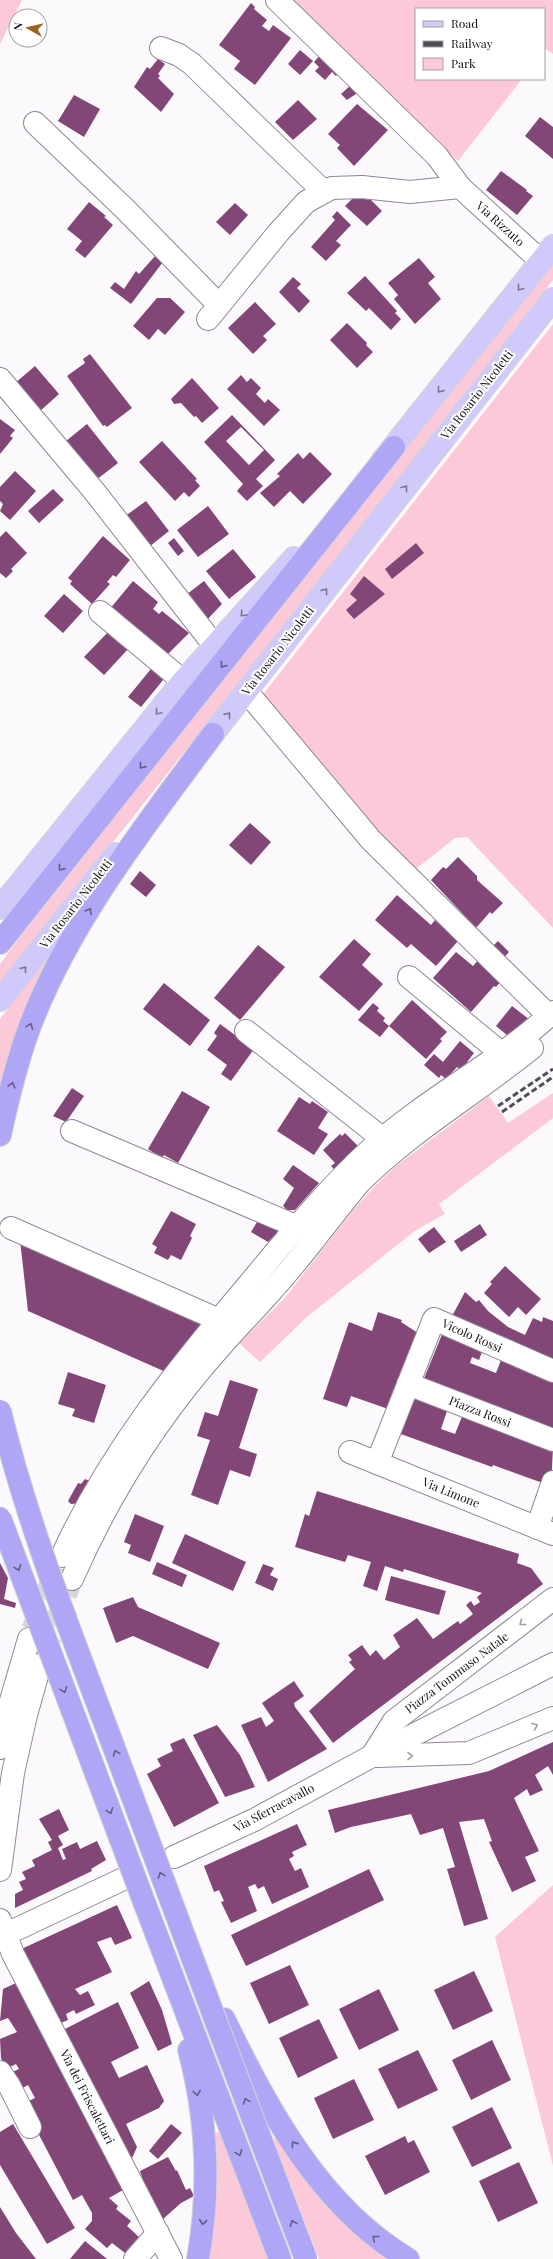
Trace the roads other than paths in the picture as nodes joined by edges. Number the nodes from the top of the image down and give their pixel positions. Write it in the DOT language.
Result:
graph roads {
  1 [pos="277,0"];
  2 [pos="161,48"];
  3 [pos="35,123"];
  4 [pos="460,187"];
  5 [pos="324,192"];
  6 [pos="547,254"];
  7 [pos="553,299"];
  8 [pos="0,379"];
  9 [pos="394,447"];
  10 [pos="100,612"];
  11 [pos="214,645"];
  12 [pos="183,681"];
  13 [pos="247,692"];
  14 [pos="213,734"];
  15 [pos="0,908"];
  16 [pos="0,943"];
  17 [pos="409,977"];
  18 [pos="0,1000"];
  19 [pos="552,1020"];
  20 [pos="246,1031"];
  21 [pos="501,1053"];
  22 [pos="72,1131"];
  23 [pos="0,1134"];
  24 [pos="383,1139"];
  25 [pos="298,1227"];
  26 [pos="11,1228"];
  27 [pos="219,1320"];
  28 [pos="553,1371"];
  29 [pos="408,1384"];
  30 [pos="0,1411"];
  31 [pos="553,1440"];
  32 [pos="350,1452"];
  33 [pos="377,1463"];
  34 [pos="553,1482"];
  35 [pos="0,1518"];
  36 [pos="545,1531"];
  37 [pos="4,1532"];
  38 [pos="62,1556"];
  39 [pos="72,1579"];
  40 [pos="553,1599"];
  41 [pos="29,1638"];
  42 [pos="553,1664"];
  43 [pos="40,1665"];
  44 [pos="553,1718"];
  45 [pos="1,1742"];
  46 [pos="372,1756"];
  47 [pos="174,1857"];
  48 [pos="0,1870"];
  49 [pos="121,1880"];
  50 [pos="168,1896"];
  51 [pos="146,1907"];
  52 [pos="2,1931"];
  53 [pos="0,2072"];
  54 [pos="30,2127"];
  55 [pos="158,2233"];
  56 [pos="135,2259"];
  57 [pos="171,2259"];
  58 [pos="198,2259"];
  59 [pos="280,2259"];
  60 [pos="306,2259"];
  61 [pos="408,2259"];
  1 -- 4 [label="street, Via Rizzuto"];
  2 -- 5 [label="street"];
  3 -- 5 [label="street"];
  4 -- 5 [label="street"];
  4 -- 6 [label="street, Via Rizzuto"];
  6 -- 9 [label="main road, one-way"];
  13 -- 7 [label="main road, Via Rosario Nicoletti, one-way"];
  8 -- 11 [label="street"];
  9 -- 11 [label="main road, one-way"];
  9 -- 16 [label="highway, one-way"];
  10 -- 12 [label="street"];
  11 -- 12 [label="main road"];
  12 -- 15 [label="main road, one-way"];
  14 -- 13 [label="main road, Via Rosario Nicoletti, one-way"];
  13 -- 19 [label="street"];
  18 -- 14 [label="main road, Via Rosario Nicoletti, one-way"];
  23 -- 14 [label="highway, one-way"];
  17 -- 21 [label="street"];
  19 -- 21 [label="street"];
  19 -- 39 [label="street"];
  20 -- 24 [label="street"];
  21 -- 24 [label="street"];
  22 -- 25 [label="street"];
  24 -- 25 [label="street"];
  25 -- 27 [label="street"];
  26 -- 27 [label="street"];
  27 -- 38 [label="street"];
  28 -- 29 [label="street, Vicolo Rossi"];
  29 -- 31 [label="street, Piazza Rossi"];
  29 -- 33 [label="street"];
  50 -- 30 [label="highway, one-way, bridge"];
  32 -- 33 [label="street, Via Limone"];
  33 -- 36 [label="street, Via Limone"];
  34 -- 36 [label="street"];
  35 -- 37 [label="highway, bridge"];
  37 -- 51 [label="highway, one-way, bridge"];
  40 -- 46 [label="street, Piazza Tommaso Natale, one-way"];
  41 -- 45 [label="street"];
  42 -- 46 [label="street, Piazza Tommaso Natale"];
  43 -- 48 [label="street"];
  46 -- 44 [label="street, one-way"];
  46 -- 47 [label="street, Via Sferracavallo"];
  49 -- 52 [label="street"];
  60 -- 50 [label="highway, one-way, bridge"];
  61 -- 50 [label="highway, one-way, bridge"];
  51 -- 58 [label="highway, one-way"];
  51 -- 59 [label="highway, one-way"];
  52 -- 55 [label="street, Via dei Friscalettari"];
  53 -- 54 [label="street"];
  55 -- 56 [label="street"];
  55 -- 57 [label="street, Via dei Friscalettari"];
}
